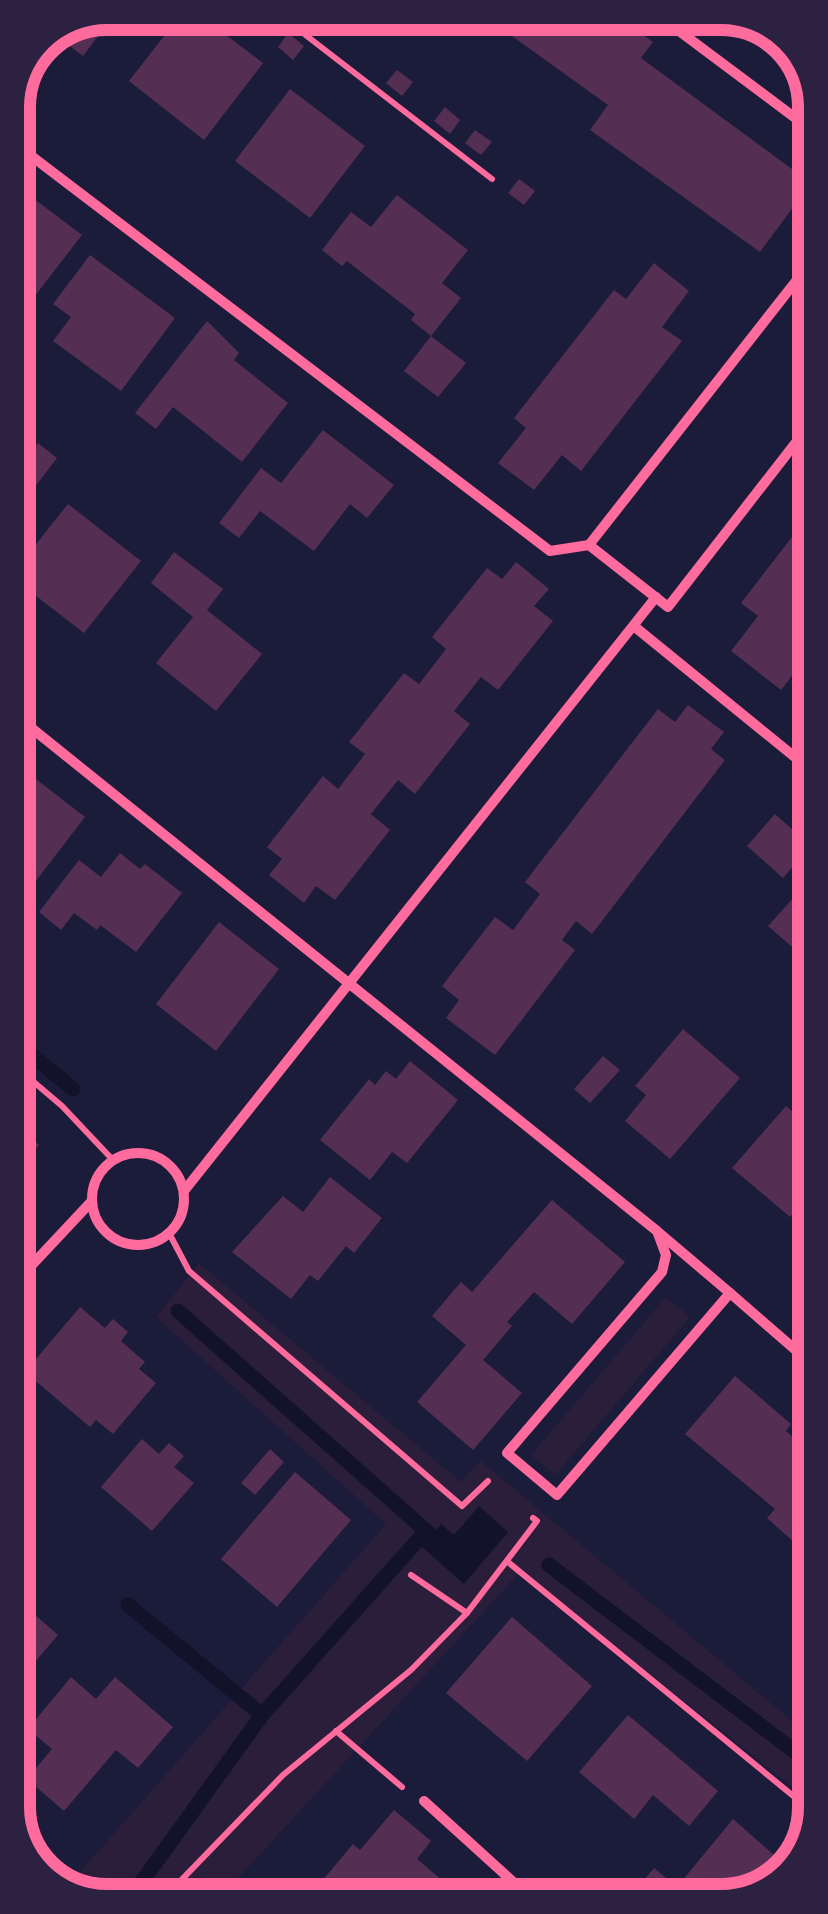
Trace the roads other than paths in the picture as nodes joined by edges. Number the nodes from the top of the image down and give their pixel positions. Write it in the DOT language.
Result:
graph roads {
  1 [pos="678,30"];
  2 [pos="798,120"];
  3 [pos="30,155"];
  4 [pos="798,279"];
  5 [pos="798,440"];
  6 [pos="589,545"];
  7 [pos="656,597"];
  8 [pos="635,627"];
  9 [pos="30,727"];
  10 [pos="798,759"];
  11 [pos="348,979"];
  12 [pos="184,1192"];
  13 [pos="91,1202"];
  14 [pos="657,1231"];
  15 [pos="30,1267"];
  16 [pos="730,1293"];
  17 [pos="798,1352"];
  18 [pos="424,1801"];
  19 [pos="507,1878"];
  20 [pos="502,1884"];
  21 [pos="514,1884"];
  1 -- 2 [label="street"];
  3 -- 6 [label="street"];
  4 -- 6 [label="street"];
  5 -- 7 [label="street"];
  6 -- 7 [label="street"];
  7 -- 8 [label="street"];
  8 -- 10 [label="street"];
  8 -- 11 [label="street"];
  9 -- 11 [label="street"];
  11 -- 12 [label="street"];
  11 -- 14 [label="street"];
  12 -- 13 [label="street"];
  12 -- 13 [label="street"];
  13 -- 15 [label="street"];
  14 -- 16 [label="street"];
  14 -- 16 [label="street"];
  16 -- 17 [label="street"];
  18 -- 19 [label="street"];
  19 -- 20 [label="street"];
  19 -- 21 [label="street"];
}
